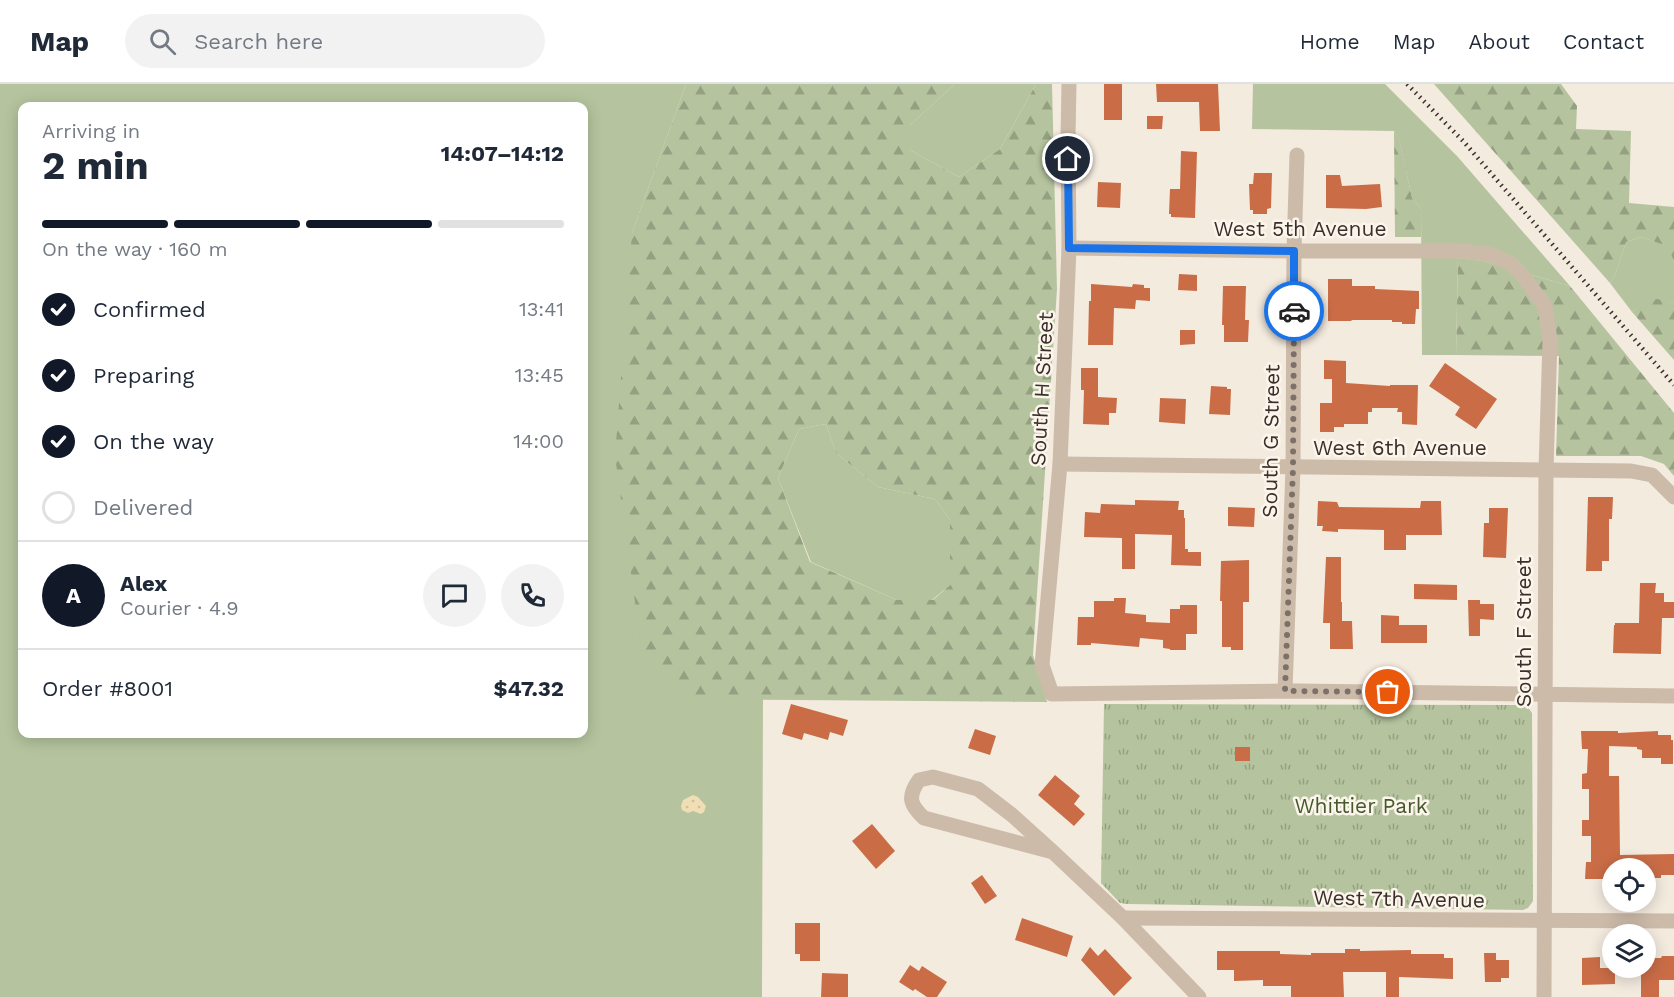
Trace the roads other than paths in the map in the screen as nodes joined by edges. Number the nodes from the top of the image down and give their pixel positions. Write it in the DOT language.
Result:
graph roads {
  1 [pos="1069,84"];
  2 [pos="1297,155"];
  3 [pos="1069,248"];
  4 [pos="1294,251"];
  5 [pos="1523,276"];
  6 [pos="1060,465"];
  7 [pos="1293,468"];
  8 [pos="1546,470"];
  9 [pos="1674,497"];
  10 [pos="1285,691"];
  11 [pos="1545,695"];
  12 [pos="1674,696"];
  13 [pos="1053,852"];
  14 [pos="1123,918"];
  15 [pos="1674,921"];
  16 [pos="1545,922"];
  17 [pos="1198,997"];
  18 [pos="1544,997"];
  1 -- 3 [label="street, South H Street"];
  2 -- 4 [label="street, South G Street"];
  3 -- 4 [label="street, West 5th Avenue"];
  3 -- 6 [label="street, South H Street"];
  4 -- 5 [label="street, West 5th Avenue"];
  4 -- 7 [label="street, South G Street"];
  5 -- 8 [label="street, South F Street"];
  6 -- 7 [label="street, West 6th Avenue"];
  6 -- 10 [label="street, South H Street"];
  7 -- 8 [label="street, West 6th Avenue"];
  7 -- 10 [label="street, South G Street"];
  8 -- 9 [label="street, West 6th Avenue"];
  8 -- 11 [label="street, South F Street"];
  10 -- 11 [label="street"];
  11 -- 12 [label="street"];
  11 -- 16 [label="street, South F Street"];
  13 -- 13 [label="street"];
  13 -- 14 [label="street"];
  14 -- 16 [label="street, West 7th Avenue"];
  14 -- 17 [label="street"];
  15 -- 16 [label="street, West 7th Avenue"];
  16 -- 18 [label="street, South F Street"];
}
